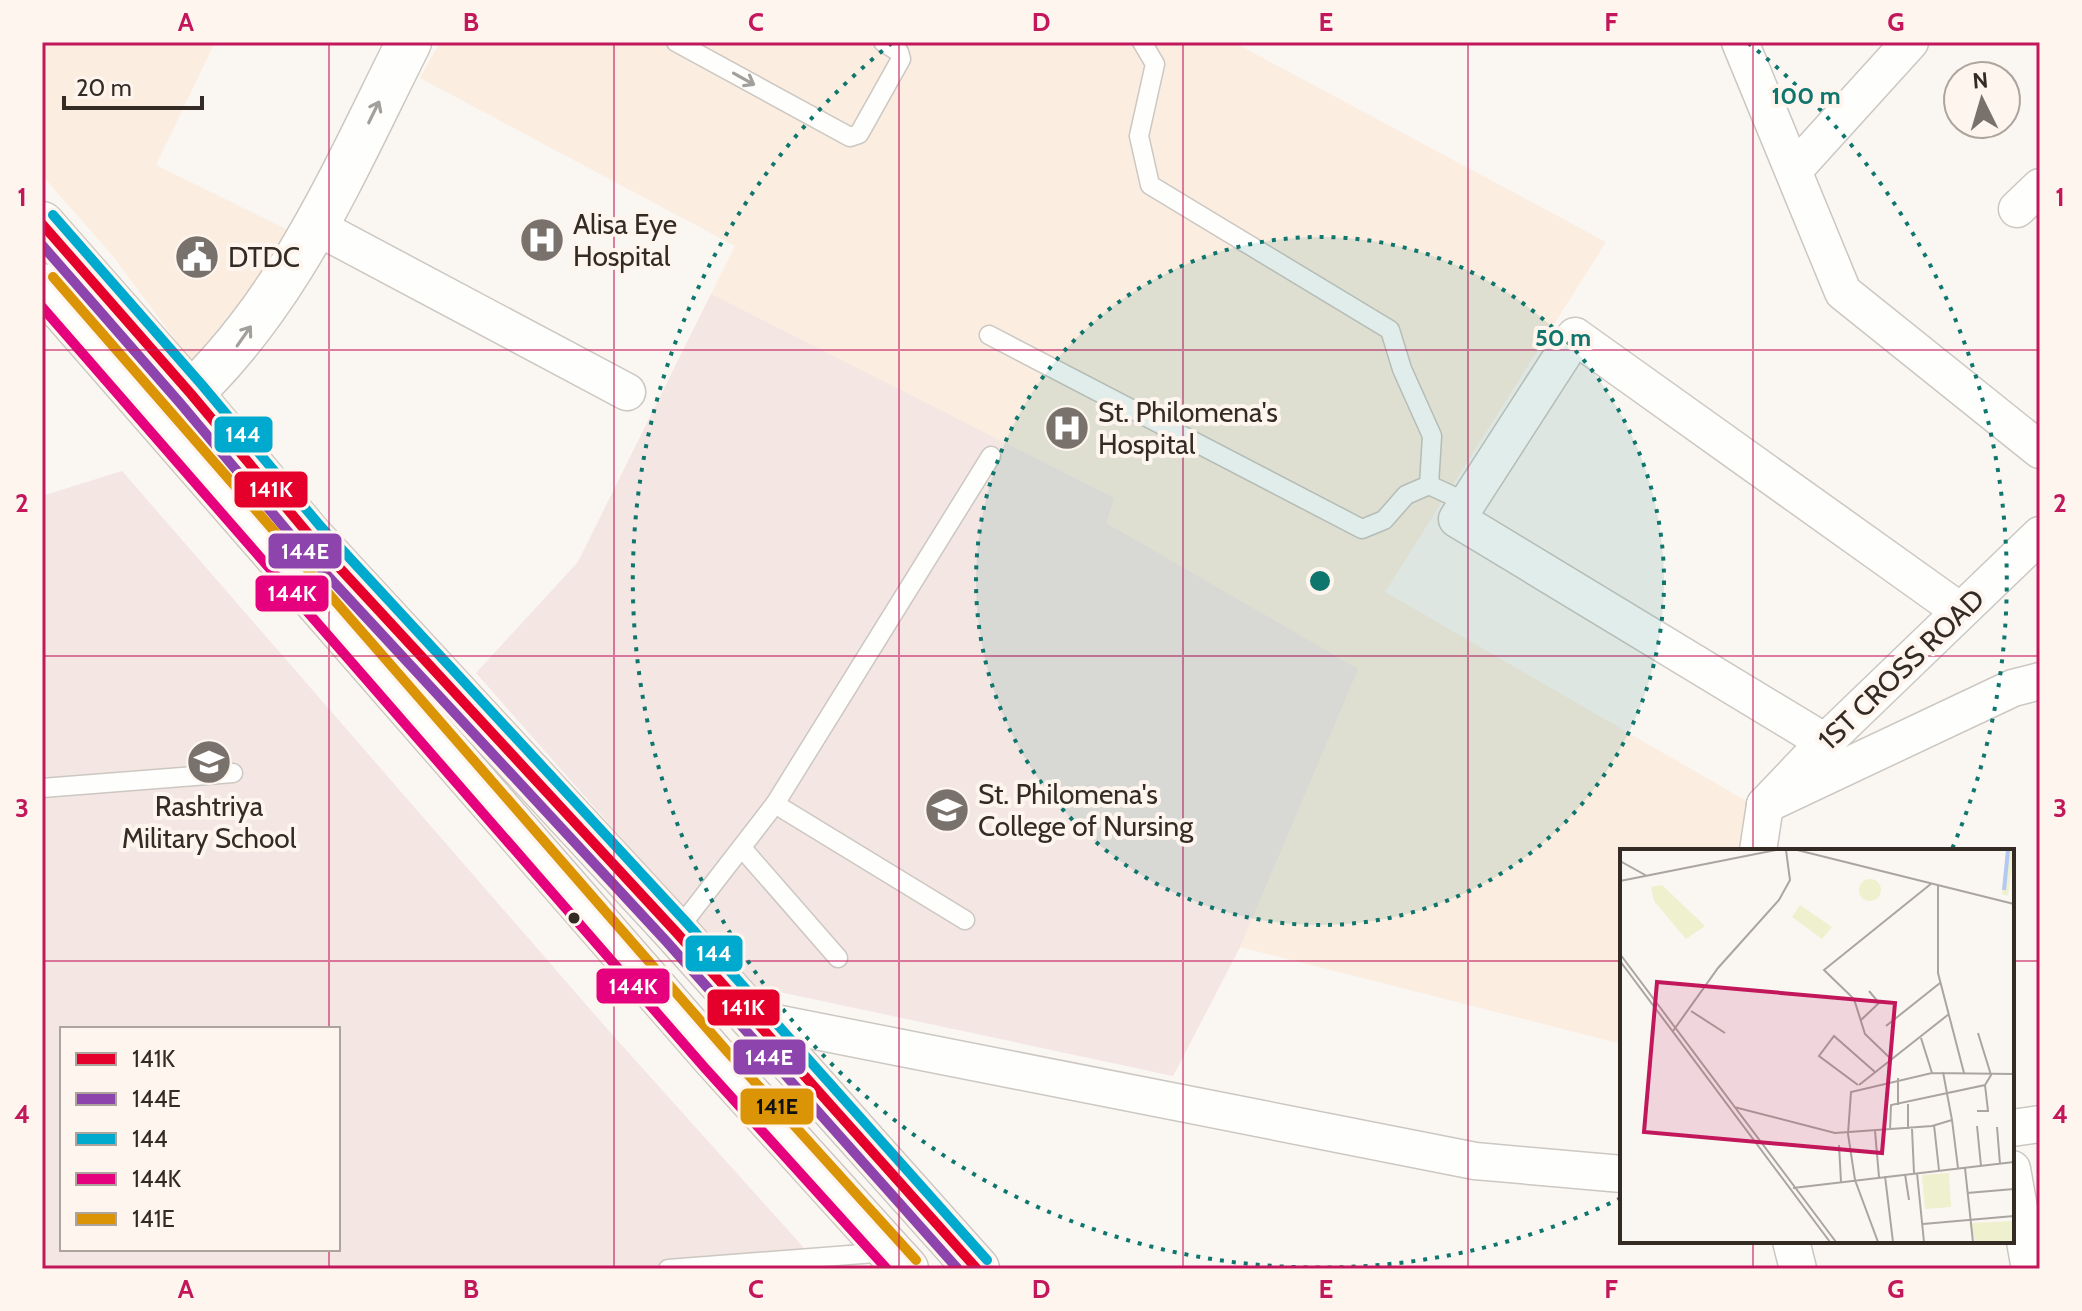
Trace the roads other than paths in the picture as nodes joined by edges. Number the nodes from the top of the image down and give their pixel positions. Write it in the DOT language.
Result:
graph roads {
  1 [pos="409,42"];
  2 [pos="676,42"];
  3 [pos="883,42"];
  4 [pos="1142,42"];
  5 [pos="1740,42"];
  6 [pos="1910,42"];
  7 [pos="1794,170"];
  8 [pos="42,224"];
  9 [pos="317,227"];
  10 [pos="42,286"];
  11 [pos="989,335"];
  12 [pos="627,392"];
  13 [pos="175,407"];
  14 [pos="2040,450"];
  15 [pos="991,456"];
  16 [pos="1429,485"];
  17 [pos="1468,503"];
  18 [pos="2040,535"];
  19 [pos="1960,611"];
  20 [pos="2040,681"];
  21 [pos="1825,742"];
  22 [pos="233,773"];
  23 [pos="42,788"];
  24 [pos="775,804"];
  25 [pos="1765,805"];
  26 [pos="742,848"];
  27 [pos="1758,849"];
  28 [pos="965,920"];
  29 [pos="676,932"];
  30 [pos="838,958"];
  31 [pos="755,1019"];
  32 [pos="2040,1124"];
  33 [pos="2014,1128"];
  34 [pos="1620,1174"];
  35 [pos="2014,1180"];
  36 [pos="1792,1243"];
  37 [pos="898,1261"];
  38 [pos="668,1269"];
  39 [pos="977,1269"];
  40 [pos="1798,1269"];
  41 [pos="2030,1269"];
  9 -- 1 [label="street, one-way"];
  2 -- 3 [label="lane, one-way"];
  4 -- 16 [label="lane"];
  5 -- 7 [label="street"];
  6 -- 7 [label="street"];
  7 -- 14 [label="street"];
  8 -- 13 [label="street"];
  9 -- 12 [label="street"];
  13 -- 9 [label="street, one-way"];
  10 -- 13 [label="street"];
  11 -- 16 [label="lane"];
  13 -- 29 [label="street"];
  13 -- 37 [label="street"];
  15 -- 24 [label="lane"];
  16 -- 17 [label="lane"];
  17 -- 19 [label="street"];
  17 -- 21 [label="street"];
  18 -- 19 [label="street, 1ST CROSS ROAD"];
  19 -- 21 [label="street, 1ST CROSS ROAD"];
  20 -- 25 [label="street"];
  21 -- 25 [label="street, 1ST CROSS ROAD"];
  22 -- 23 [label="lane"];
  24 -- 26 [label="lane"];
  24 -- 28 [label="lane"];
  25 -- 27 [label="street"];
  26 -- 29 [label="lane"];
  26 -- 30 [label="lane"];
  29 -- 31 [label="street"];
  31 -- 34 [label="street"];
  31 -- 39 [label="street"];
  32 -- 33 [label="street"];
  35 -- 41 [label="street"];
  36 -- 40 [label="street"];
  37 -- 38 [label="lane"];
}
